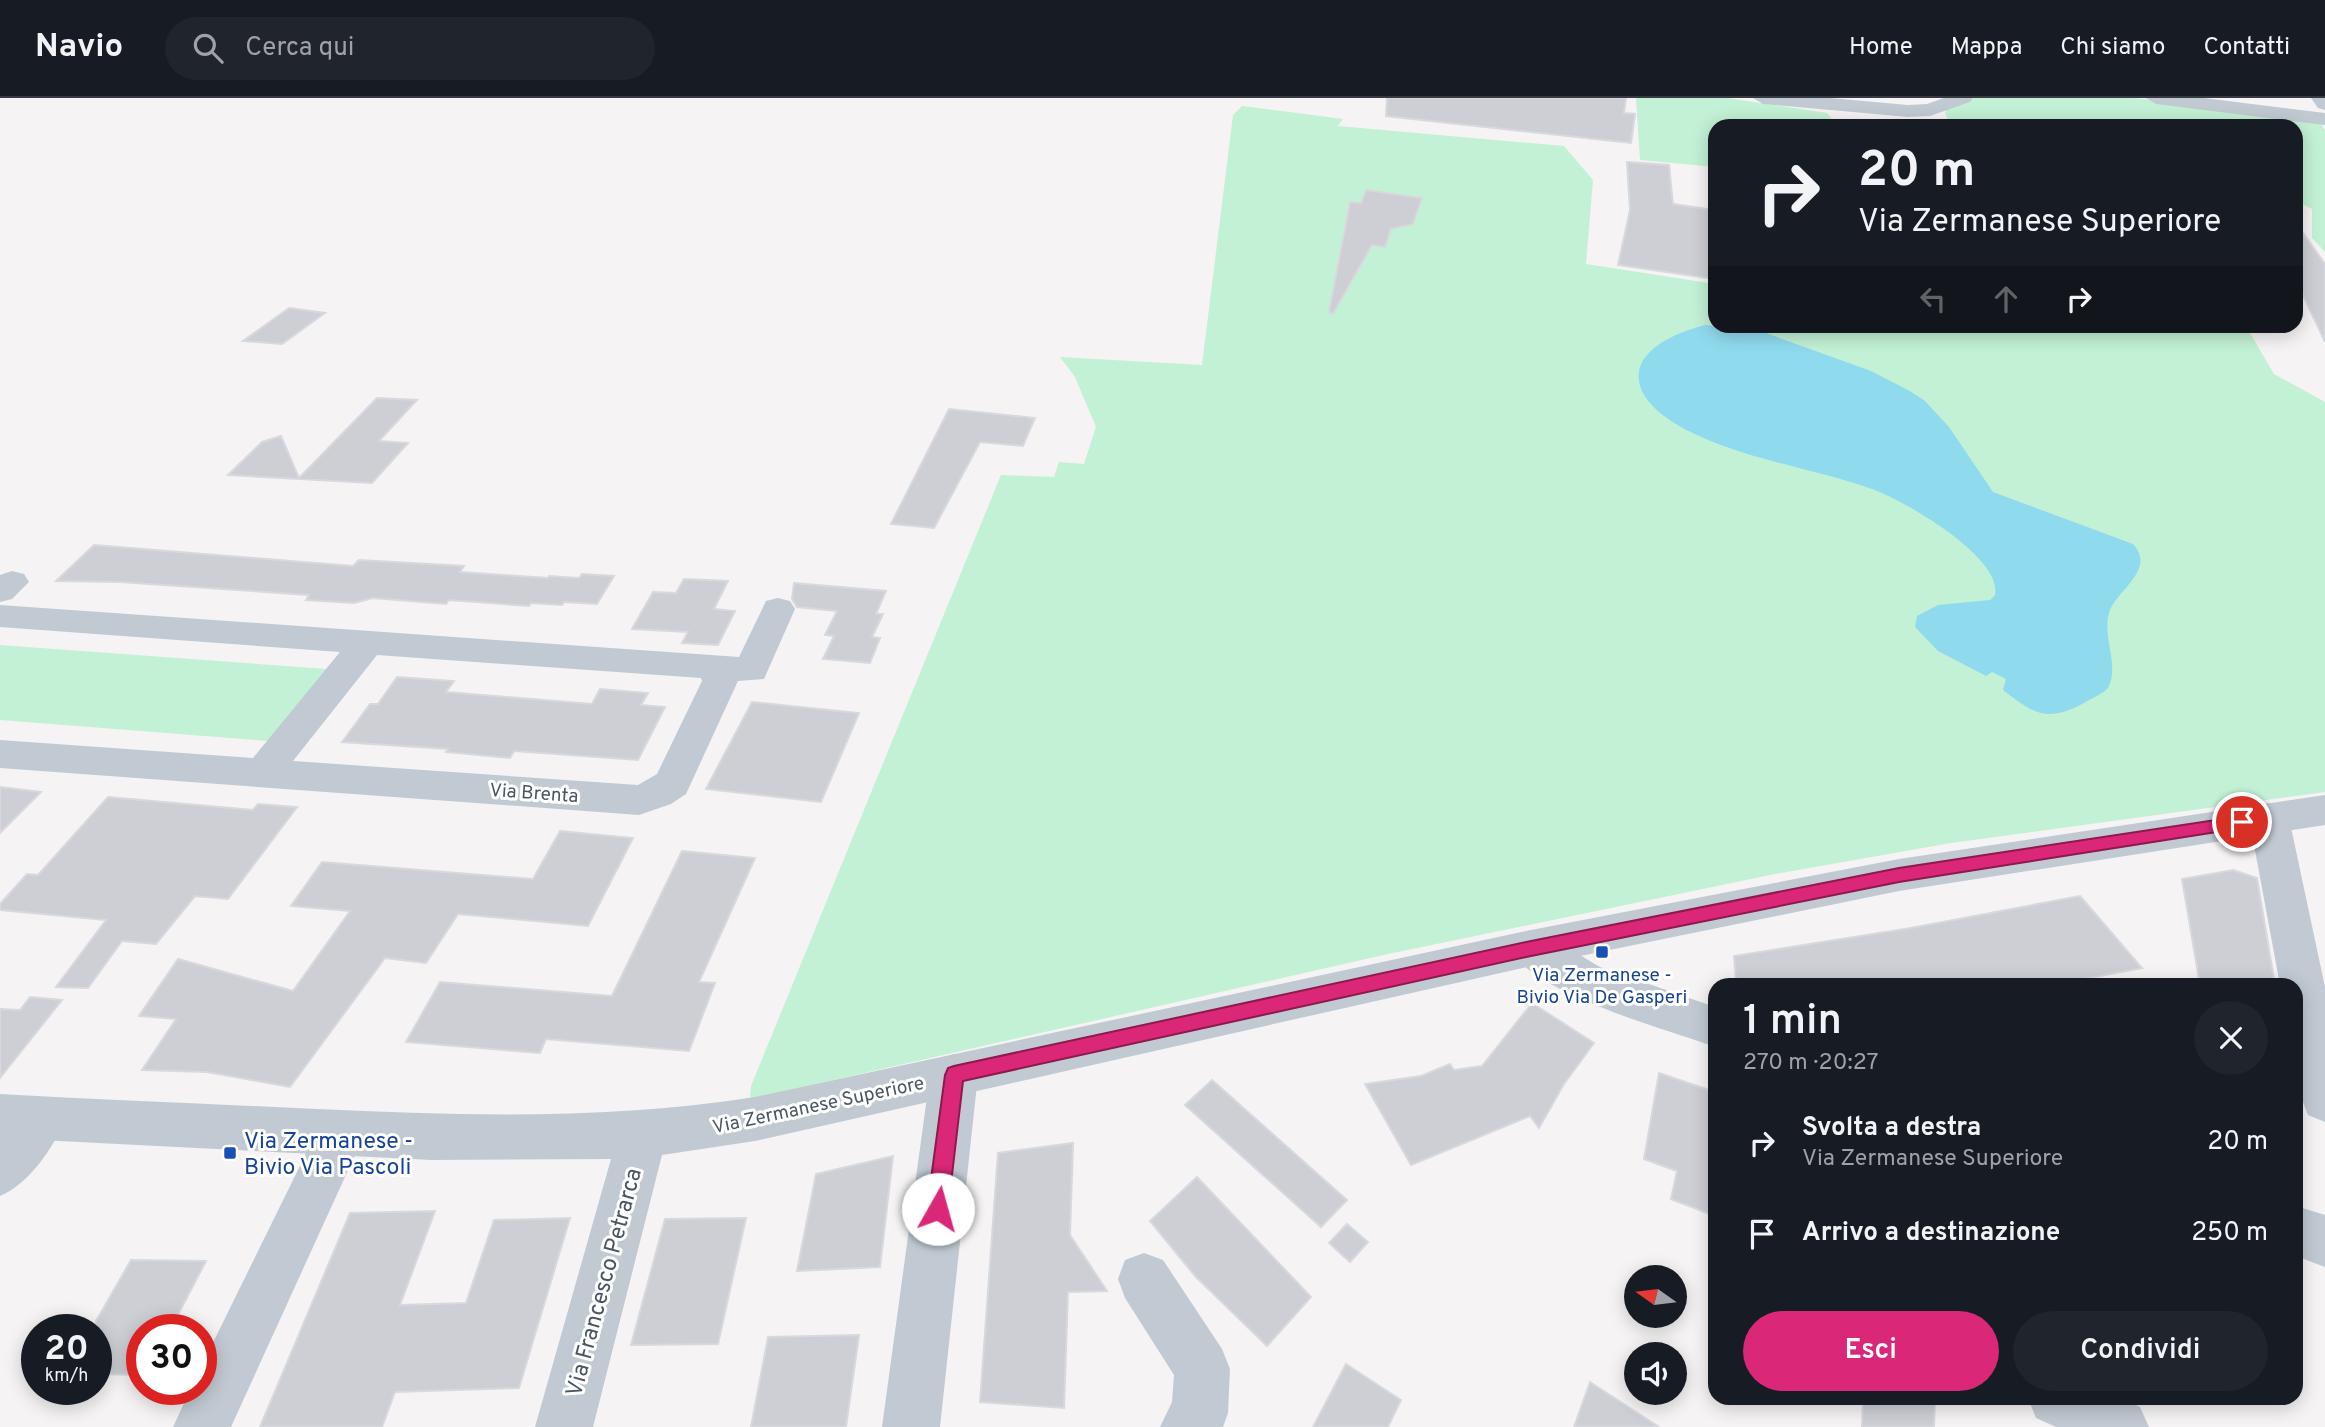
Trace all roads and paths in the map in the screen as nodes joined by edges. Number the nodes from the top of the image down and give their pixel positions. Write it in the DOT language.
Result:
graph roads {
  1 [pos="1763,98"];
  2 [pos="1963,98"];
  3 [pos="2156,98"];
  4 [pos="2321,98"];
  5 [pos="2325,104"];
  6 [pos="2325,119"];
  7 [pos="778,609"];
  8 [pos="0,616"];
  9 [pos="367,643"];
  10 [pos="714,667"];
  11 [pos="0,754"];
  12 [pos="263,772"];
  13 [pos="2325,810"];
  14 [pos="2269,818"];
  15 [pos="1531,948"];
  16 [pos="2301,978"];
  17 [pos="2303,989"];
  18 [pos="1708,1025"];
  19 [pos="954,1075"];
  20 [pos="2325,1100"];
  21 [pos="21,1117"];
  22 [pos="341,1133"];
  23 [pos="642,1136"];
  24 [pos="0,1172"];
  25 [pos="2303,1233"];
  26 [pos="2325,1241"];
  27 [pos="1144,1279"];
  28 [pos="2071,1405"];
  29 [pos="202,1427"];
  30 [pos="564,1427"];
  31 [pos="911,1427"];
  32 [pos="1189,1427"];
  33 [pos="2120,1427"];
  1 -- 2 [label="street"];
  3 -- 6 [label="street"];
  4 -- 5 [label="street"];
  7 -- 10 [label="street"];
  8 -- 9 [label="street"];
  9 -- 10 [label="street"];
  9 -- 12 [label="street"];
  10 -- 12 [label="street, Via Brenta"];
  11 -- 12 [label="street, Via Brenta"];
  13 -- 14 [label="street, Via Zermanese Superiore"];
  14 -- 15 [label="street, Via Zermanese Superiore"];
  14 -- 16 [label="street"];
  15 -- 18 [label="street"];
  15 -- 19 [label="street, Via Zermanese Superiore"];
  17 -- 20 [label="street"];
  19 -- 23 [label="street, Via Zermanese Superiore"];
  19 -- 31 [label="street"];
  21 -- 22 [label="street, Via Zermanese Superiore"];
  21 -- 24 [label="street"];
  22 -- 23 [label="street, Via Zermanese Superiore"];
  22 -- 29 [label="street"];
  23 -- 30 [label="street, Via Francesco Petrarca"];
  25 -- 26 [label="street"];
  27 -- 32 [label="street"];
  28 -- 33 [label="street"];
}
